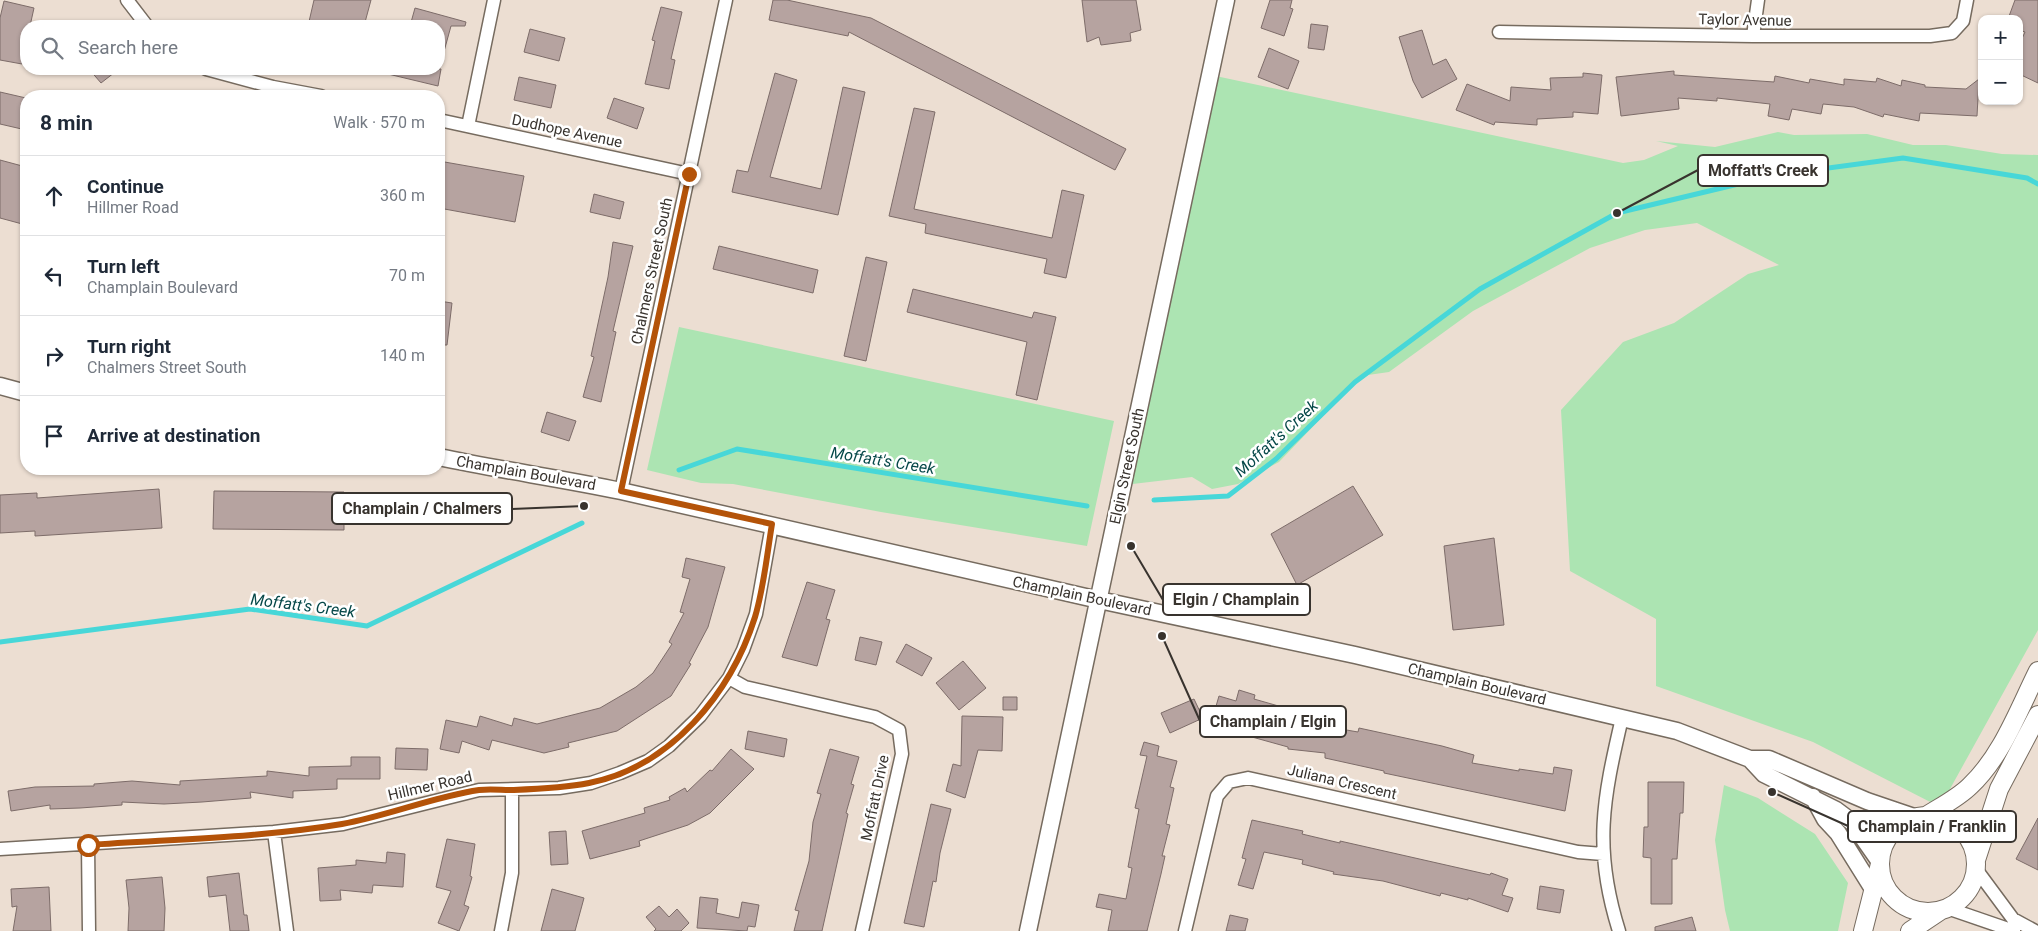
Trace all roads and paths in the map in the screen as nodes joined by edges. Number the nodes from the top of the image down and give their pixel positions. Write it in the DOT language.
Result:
graph roads {
  1 [pos="127,0"];
  2 [pos="494,0"];
  3 [pos="726,0"];
  4 [pos="1226,0"];
  5 [pos="1758,0"];
  6 [pos="1967,0"];
  7 [pos="142,20"];
  8 [pos="1499,32"];
  9 [pos="1753,36"];
  10 [pos="223,75"];
  11 [pos="266,90"];
  12 [pos="445,121"];
  13 [pos="468,126"];
  14 [pos="689,174"];
  15 [pos="0,386"];
  16 [pos="20,391"];
  17 [pos="445,458"];
  18 [pos="621,491"];
  19 [pos="772,524"];
  20 [pos="1099,600"];
  21 [pos="2038,670"];
  22 [pos="729,678"];
  23 [pos="2038,715"];
  24 [pos="1622,718"];
  25 [pos="1750,759"];
  26 [pos="512,790"];
  27 [pos="1813,797"];
  28 [pos="1922,817"];
  29 [pos="274,832"];
  30 [pos="88,845"];
  31 [pos="0,849"];
  32 [pos="1603,854"];
  33 [pos="1880,862"];
  34 [pos="1976,865"];
  35 [pos="1873,889"];
  36 [pos="1945,909"];
  37 [pos="88,931"];
  38 [pos="287,931"];
  39 [pos="501,931"];
  40 [pos="862,931"];
  41 [pos="1028,931"];
  42 [pos="1185,931"];
  43 [pos="1619,931"];
  44 [pos="1863,931"];
  45 [pos="1910,931"];
  46 [pos="2014,931"];
  47 [pos="2035,931"];
  1 -- 7 [label="street"];
  2 -- 13 [label="street"];
  3 -- 14 [label="street, Chalmers Street South"];
  4 -- 20 [label="street, Elgin Street South"];
  5 -- 9 [label="street"];
  6 -- 9 [label="street, Taylor Avenue"];
  8 -- 9 [label="street, Taylor Avenue"];
  10 -- 11 [label="street"];
  12 -- 13 [label="street, Dudhope Avenue"];
  13 -- 14 [label="street, Dudhope Avenue"];
  14 -- 18 [label="street, Chalmers Street South"];
  15 -- 16 [label="street"];
  17 -- 18 [label="street, Champlain Boulevard"];
  18 -- 19 [label="street, Champlain Boulevard"];
  19 -- 20 [label="street, Champlain Boulevard"];
  19 -- 22 [label="street, Hillmer Road"];
  20 -- 24 [label="street, Champlain Boulevard"];
  20 -- 41 [label="street, Elgin Street South"];
  21 -- 28 [label="main road"];
  22 -- 26 [label="street, Hillmer Road"];
  22 -- 40 [label="street, Moffatt Drive"];
  23 -- 34 [label="main road"];
  24 -- 25 [label="street, Champlain Boulevard"];
  24 -- 32 [label="street"];
  25 -- 27 [label="street, Champlain Boulevard"];
  25 -- 28 [label="street, Champlain Boulevard"];
  26 -- 29 [label="street, Hillmer Road"];
  26 -- 39 [label="street"];
  27 -- 33 [label="street, Champlain Boulevard"];
  27 -- 35 [label="street"];
  28 -- 33 [label="main road"];
  28 -- 34 [label="main road"];
  29 -- 30 [label="street, Hillmer Road"];
  29 -- 38 [label="street"];
  30 -- 31 [label="street, Hillmer Road"];
  30 -- 37 [label="street"];
  32 -- 42 [label="street, Juliana Crescent"];
  32 -- 43 [label="street"];
  33 -- 35 [label="main road"];
  33 -- 36 [label="main road"];
  34 -- 36 [label="main road"];
  34 -- 47 [label="street"];
  35 -- 44 [label="main road"];
  36 -- 45 [label="main road"];
  36 -- 46 [label="street"];
}
